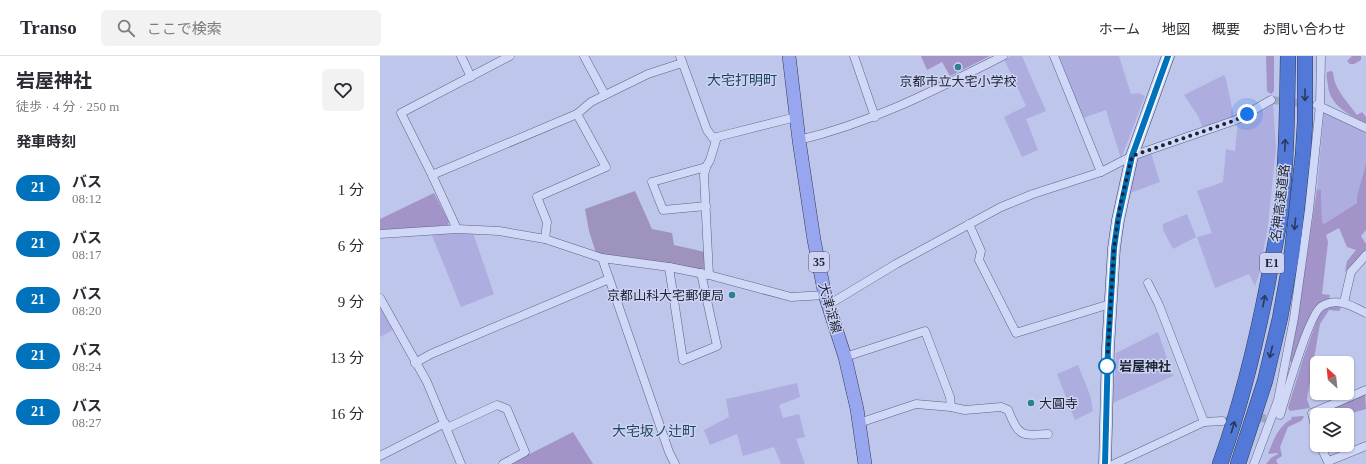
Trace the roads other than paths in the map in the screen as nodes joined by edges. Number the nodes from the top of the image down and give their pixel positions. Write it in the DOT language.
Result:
graph roads {
  1 [pos="460,56"];
  2 [pos="510,56"];
  3 [pos="584,56"];
  4 [pos="789,56"];
  5 [pos="854,56"];
  6 [pos="1004,56"];
  7 [pos="1054,56"];
  8 [pos="1168,56"];
  9 [pos="1288,56"];
  10 [pos="1305,56"];
  11 [pos="1321,56"];
  12 [pos="681,60"];
  13 [pos="471,77"];
  14 [pos="605,95"];
  15 [pos="1271,100"];
  16 [pos="1318,105"];
  17 [pos="577,114"];
  18 [pos="796,117"];
  19 [pos="874,118"];
  20 [pos="1366,128"];
  21 [pos="717,137"];
  22 [pos="799,140"];
  23 [pos="1132,156"];
  24 [pos="706,167"];
  25 [pos="1100,172"];
  26 [pos="432,175"];
  27 [pos="706,206"];
  28 [pos="968,224"];
  29 [pos="457,229"];
  30 [pos="380,234"];
  31 [pos="545,239"];
  32 [pos="1366,255"];
  33 [pos="602,258"];
  34 [pos="669,267"];
  35 [pos="705,274"];
  36 [pos="609,279"];
  37 [pos="1148,283"];
  38 [pos="380,298"];
  39 [pos="826,300"];
  40 [pos="1344,302"];
  41 [pos="1110,304"];
  42 [pos="1366,313"];
  43 [pos="845,357"];
  44 [pos="415,364"];
  45 [pos="1366,390"];
  46 [pos="951,408"];
  47 [pos="1324,408"];
  48 [pos="1269,417"];
  49 [pos="1222,421"];
  50 [pos="1204,422"];
  51 [pos="859,423"];
  52 [pos="446,425"];
  53 [pos="1048,434"];
  54 [pos="1366,446"];
  55 [pos="1324,452"];
  56 [pos="380,456"];
  57 [pos="1329,463"];
  58 [pos="461,464"];
  59 [pos="503,464"];
  60 [pos="675,464"];
  61 [pos="865,464"];
  62 [pos="1105,464"];
  63 [pos="1114,464"];
  64 [pos="1220,464"];
  65 [pos="1238,464"];
  66 [pos="1254,464"];
  1 -- 13 [label="street"];
  2 -- 13 [label="street"];
  3 -- 14 [label="street"];
  4 -- 18 [label="main road, 大津淀線 / 35"];
  5 -- 19 [label="street"];
  6 -- 19 [label="street"];
  7 -- 25 [label="street"];
  8 -- 23 [label="street"];
  64 -- 9 [label="highway, 名神高速道路 / E1, one-way"];
  10 -- 65 [label="highway, 名神高速道路 / E1, one-way"];
  11 -- 16 [label="street"];
  12 -- 14 [label="street"];
  12 -- 21 [label="street"];
  13 -- 26 [label="street"];
  14 -- 17 [label="street"];
  15 -- 23 [label="street"];
  16 -- 20 [label="street"];
  16 -- 48 [label="street"];
  17 -- 26 [label="street"];
  17 -- 31 [label="street"];
  18 -- 21 [label="street"];
  18 -- 22 [label="main road, 大津淀線 / 35"];
  19 -- 22 [label="street"];
  21 -- 24 [label="street"];
  22 -- 39 [label="main road, 大津淀線 / 35"];
  23 -- 25 [label="street"];
  23 -- 41 [label="street"];
  24 -- 27 [label="street"];
  24 -- 27 [label="street"];
  25 -- 28 [label="street"];
  26 -- 29 [label="street"];
  27 -- 35 [label="street"];
  28 -- 39 [label="street"];
  28 -- 41 [label="street"];
  29 -- 30 [label="street"];
  29 -- 31 [label="street"];
  31 -- 33 [label="street"];
  32 -- 40 [label="street"];
  33 -- 34 [label="street"];
  33 -- 36 [label="street"];
  34 -- 35 [label="street"];
  34 -- 35 [label="street"];
  35 -- 39 [label="street"];
  36 -- 44 [label="street"];
  36 -- 60 [label="street"];
  37 -- 50 [label="street"];
  38 -- 44 [label="street"];
  39 -- 43 [label="main road, 大津淀線 / 35"];
  40 -- 42 [label="street"];
  40 -- 48 [label="street"];
  41 -- 62 [label="street"];
  43 -- 46 [label="street"];
  43 -- 51 [label="main road, 大津淀線 / 35"];
  44 -- 52 [label="street"];
  45 -- 47 [label="street"];
  46 -- 51 [label="street"];
  46 -- 53 [label="street"];
  48 -- 66 [label="street"];
  49 -- 50 [label="street"];
  50 -- 63 [label="street"];
  51 -- 61 [label="main road, 大津淀線 / 35"];
  52 -- 56 [label="street"];
  52 -- 58 [label="street"];
  52 -- 59 [label="street"];
  54 -- 57 [label="street"];
  55 -- 57 [label="street"];
}
